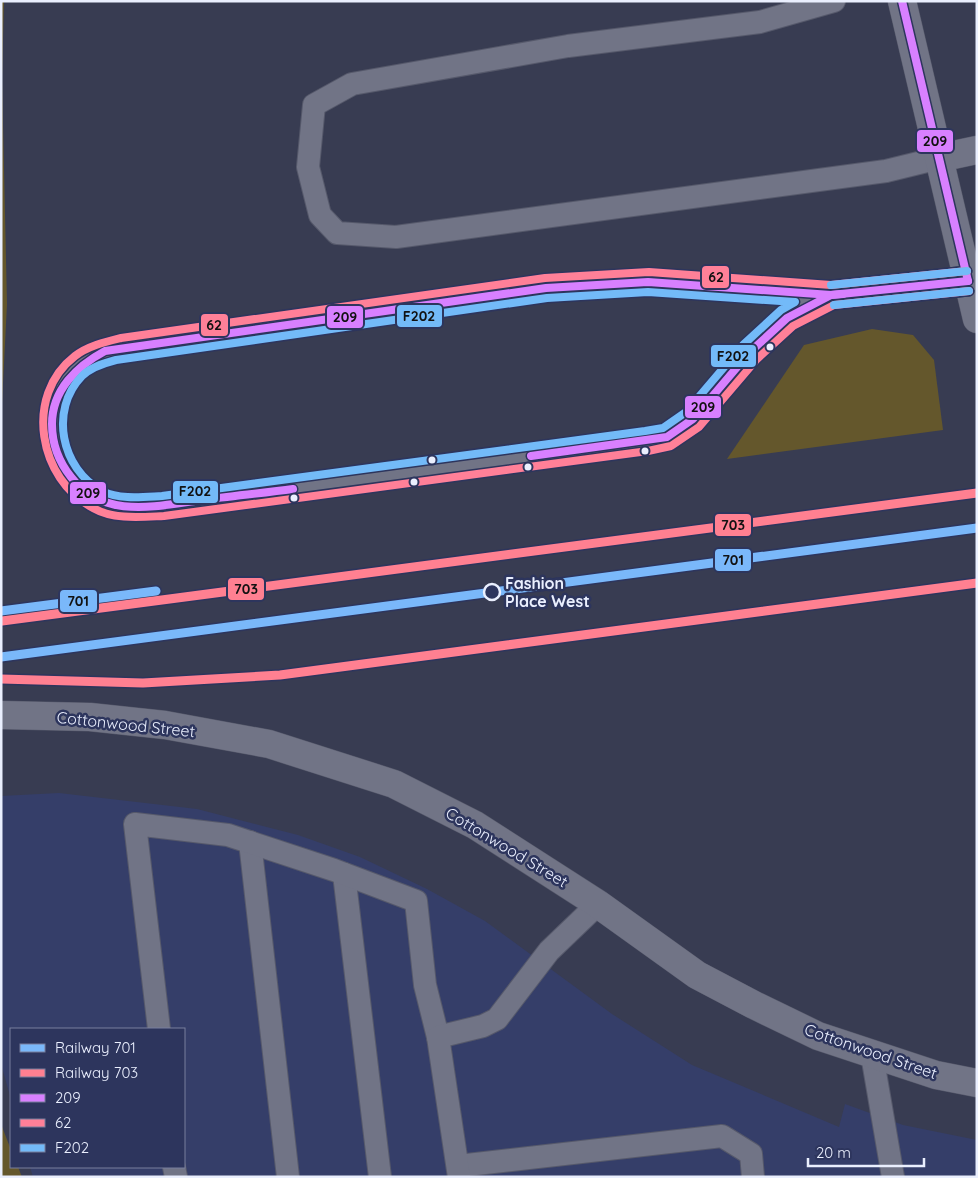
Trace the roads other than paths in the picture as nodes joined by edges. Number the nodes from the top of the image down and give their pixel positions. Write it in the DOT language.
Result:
graph roads {
  1 [pos="834,1"];
  2 [pos="902,1"];
  3 [pos="977,150"];
  4 [pos="939,158"];
  5 [pos="968,281"];
  6 [pos="831,295"];
  7 [pos="977,319"];
  8 [pos="1,715"];
  9 [pos="250,842"];
  10 [pos="344,874"];
  11 [pos="598,904"];
  12 [pos="159,1028"];
  13 [pos="438,1037"];
  14 [pos="872,1055"];
  15 [pos="977,1083"];
  16 [pos="459,1171"];
  17 [pos="288,1177"];
  18 [pos="380,1177"];
  19 [pos="753,1177"];
  20 [pos="893,1177"];
  1 -- 4 [label="lane"];
  2 -- 4 [label="street"];
  3 -- 4 [label="street"];
  4 -- 5 [label="street"];
  5 -- 6 [label="lane"];
  5 -- 7 [label="street"];
  6 -- 6 [label="lane"];
  8 -- 11 [label="street, Cottonwood Street"];
  9 -- 10 [label="lane"];
  9 -- 12 [label="lane"];
  9 -- 17 [label="lane"];
  10 -- 13 [label="lane"];
  10 -- 18 [label="lane"];
  11 -- 13 [label="lane"];
  11 -- 14 [label="street, Cottonwood Street"];
  13 -- 16 [label="lane"];
  14 -- 15 [label="street, Cottonwood Street"];
  14 -- 20 [label="lane"];
  16 -- 19 [label="lane"];
}
